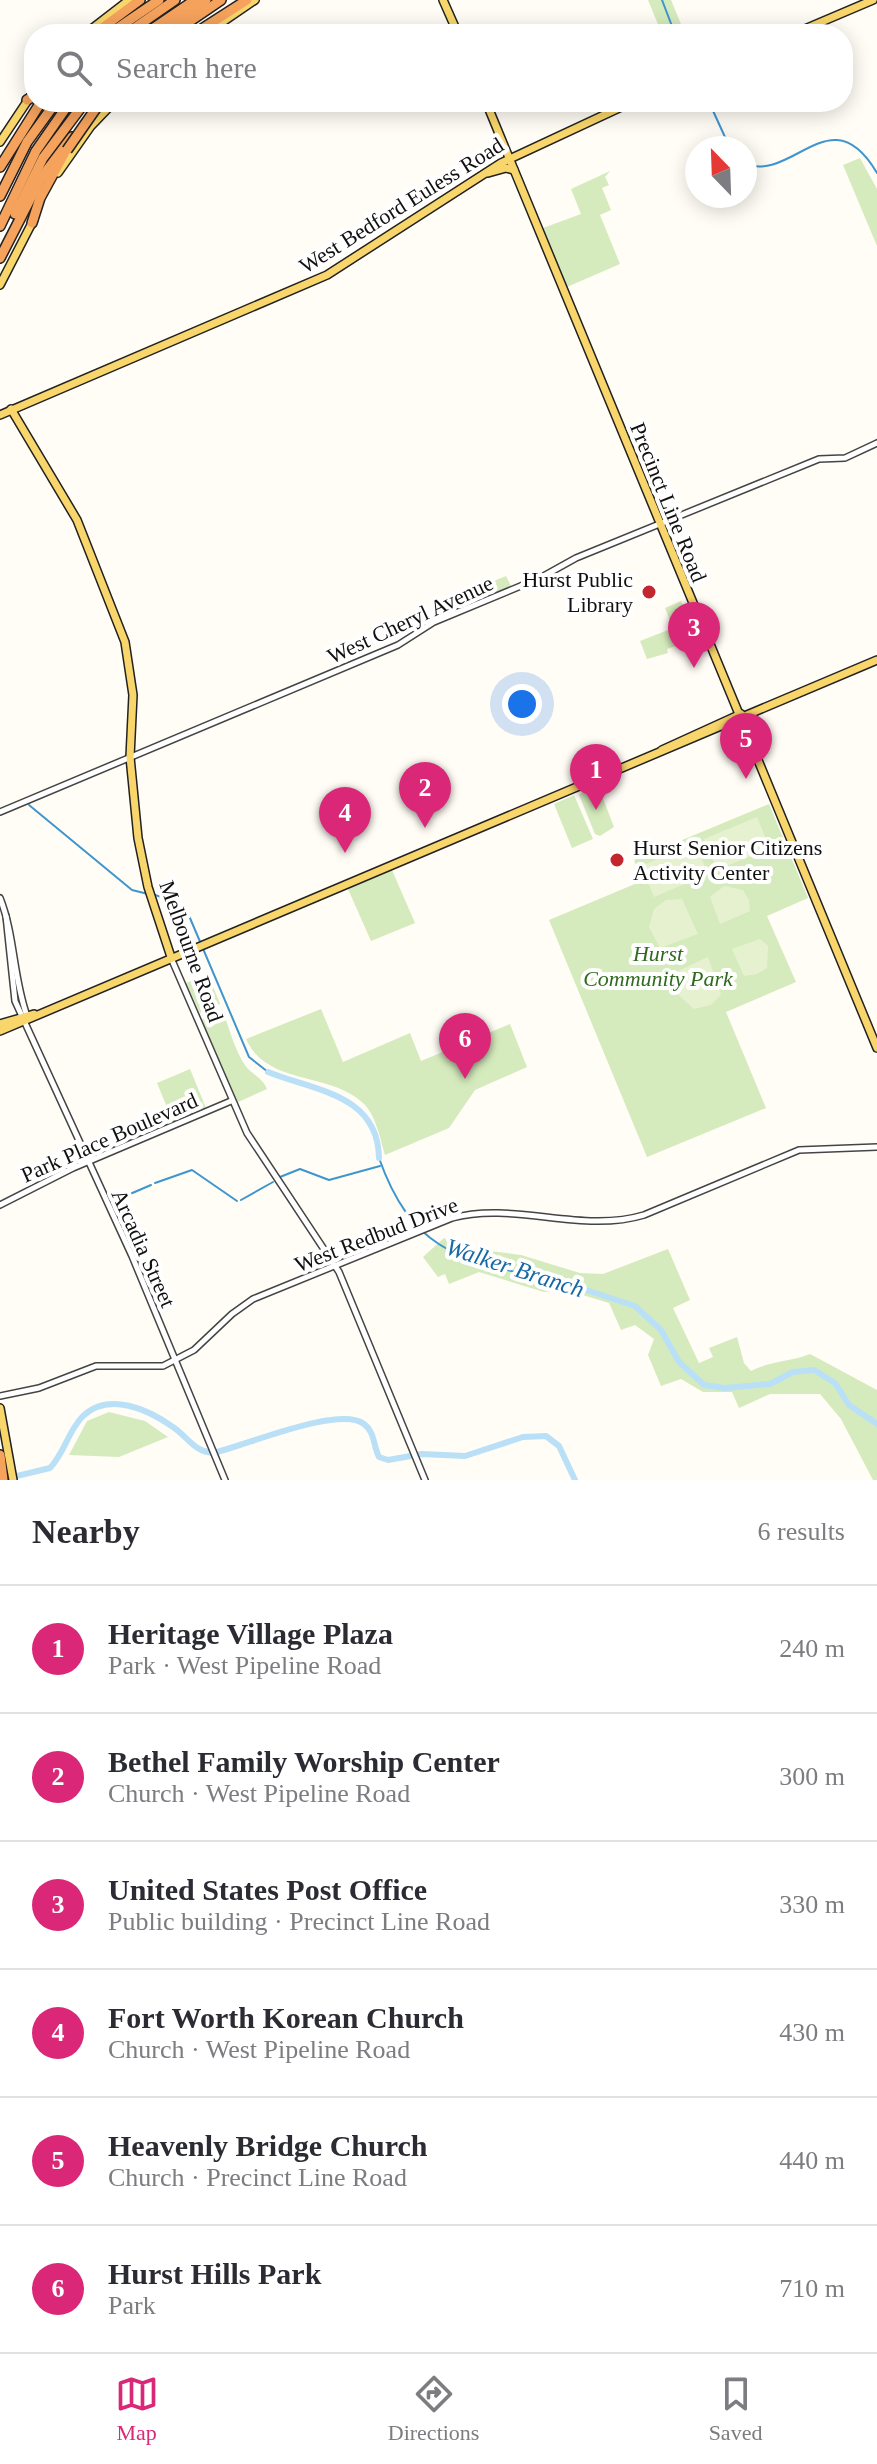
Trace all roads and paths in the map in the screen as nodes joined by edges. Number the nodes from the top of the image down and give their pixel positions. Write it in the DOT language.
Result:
graph roads {
  1 [pos="129,0"];
  2 [pos="140,0"];
  3 [pos="150,0"];
  4 [pos="159,0"];
  5 [pos="175,0"];
  6 [pos="195,0"];
  7 [pos="206,0"];
  8 [pos="221,0"];
  9 [pos="235,0"];
  10 [pos="247,0"];
  11 [pos="255,0"];
  12 [pos="443,0"];
  13 [pos="873,0"];
  14 [pos="98,24"];
  15 [pos="108,24"];
  16 [pos="117,24"];
  17 [pos="123,24"];
  18 [pos="140,24"];
  19 [pos="160,24"];
  20 [pos="171,24"];
  21 [pos="186,24"];
  22 [pos="200,24"];
  23 [pos="210,24"];
  24 [pos="220,24"];
  25 [pos="454,24"];
  26 [pos="817,24"];
  27 [pos="24,108"];
  28 [pos="35,112"];
  29 [pos="49,112"];
  30 [pos="63,112"];
  31 [pos="78,112"];
  32 [pos="93,112"];
  33 [pos="94,112"];
  34 [pos="105,112"];
  35 [pos="490,112"];
  36 [pos="610,112"];
  37 [pos="0,142"];
  38 [pos="509,158"];
  39 [pos="0,167"];
  40 [pos="514,170"];
  41 [pos="486,172"];
  42 [pos="0,196"];
  43 [pos="32,223"];
  44 [pos="0,226"];
  45 [pos="0,248"];
  46 [pos="0,258"];
  47 [pos="0,285"];
  48 [pos="11,409"];
  49 [pos="0,412"];
  50 [pos="877,443"];
  51 [pos="660,524"];
  52 [pos="877,660"];
  53 [pos="739,717"];
  54 [pos="130,757"];
  55 [pos="0,812"];
  56 [pos="0,898"];
  57 [pos="171,957"];
  58 [pos="24,1018"];
  59 [pos="0,1024"];
  60 [pos="0,1031"];
  61 [pos="877,1048"];
  62 [pos="231,1101"];
  63 [pos="877,1147"];
  64 [pos="89,1161"];
  65 [pos="0,1205"];
  66 [pos="336,1266"];
  67 [pos="175,1361"];
  68 [pos="0,1396"];
  69 [pos="0,1408"];
  70 [pos="0,1455"];
  71 [pos="6,1466"];
  72 [pos="3,1480"];
  73 [pos="13,1480"];
  74 [pos="225,1480"];
  75 [pos="425,1480"];
  1 -- 14 [label="main road"];
  2 -- 15 [label="highway"];
  3 -- 16 [label="highway"];
  4 -- 17 [label="highway"];
  5 -- 18 [label="highway"];
  6 -- 19 [label="highway"];
  7 -- 20 [label="highway"];
  8 -- 21 [label="highway"];
  9 -- 22 [label="highway"];
  10 -- 23 [label="highway"];
  11 -- 24 [label="main road"];
  12 -- 25 [label="main road"];
  13 -- 26 [label="main road"];
  27 -- 37 [label="main road"];
  28 -- 39 [label="highway"];
  29 -- 42 [label="highway"];
  30 -- 44 [label="highway"];
  31 -- 45 [label="highway"];
  32 -- 46 [label="highway"];
  33 -- 43 [label="highway, bridge"];
  34 -- 43 [label="main road"];
  35 -- 38 [label="main road, Precinct Line Road"];
  36 -- 38 [label="main road, West Bedford Euless Road"];
  38 -- 40 [label="main road, Precinct Line Road"];
  38 -- 41 [label="main road, West Bedford Euless Road"];
  40 -- 41 [label="main road"];
  40 -- 51 [label="main road, Precinct Line Road"];
  41 -- 48 [label="main road, West Bedford Euless Road"];
  43 -- 47 [label="main road"];
  48 -- 49 [label="main road, West Bedford Euless Road"];
  48 -- 54 [label="main road, Melbourne Road"];
  50 -- 51 [label="street, West Cheryl Avenue"];
  51 -- 53 [label="main road, Precinct Line Road"];
  51 -- 54 [label="street, West Cheryl Avenue"];
  52 -- 53 [label="main road"];
  53 -- 57 [label="main road"];
  53 -- 61 [label="main road, Precinct Line Road"];
  54 -- 55 [label="street, West Cheryl Avenue"];
  54 -- 57 [label="main road, Melbourne Road"];
  56 -- 58 [label="street, Arcadia Street"];
  57 -- 58 [label="main road"];
  57 -- 62 [label="street, Melbourne Road"];
  58 -- 59 [label="main road"];
  58 -- 60 [label="main road"];
  58 -- 64 [label="street, Arcadia Street"];
  62 -- 64 [label="street, Park Place Boulevard"];
  62 -- 66 [label="street, Melbourne Road"];
  63 -- 66 [label="street, West Redbud Drive"];
  64 -- 65 [label="street, Park Place Boulevard"];
  64 -- 67 [label="street, Arcadia Street"];
  66 -- 67 [label="street, West Redbud Drive"];
  66 -- 75 [label="street, Melbourne Road"];
  67 -- 68 [label="street, West Redbud Drive"];
  67 -- 74 [label="street, Arcadia Street"];
  69 -- 71 [label="main road"];
  70 -- 71 [label="highway"];
  71 -- 72 [label="highway"];
  71 -- 73 [label="main road"];
}
